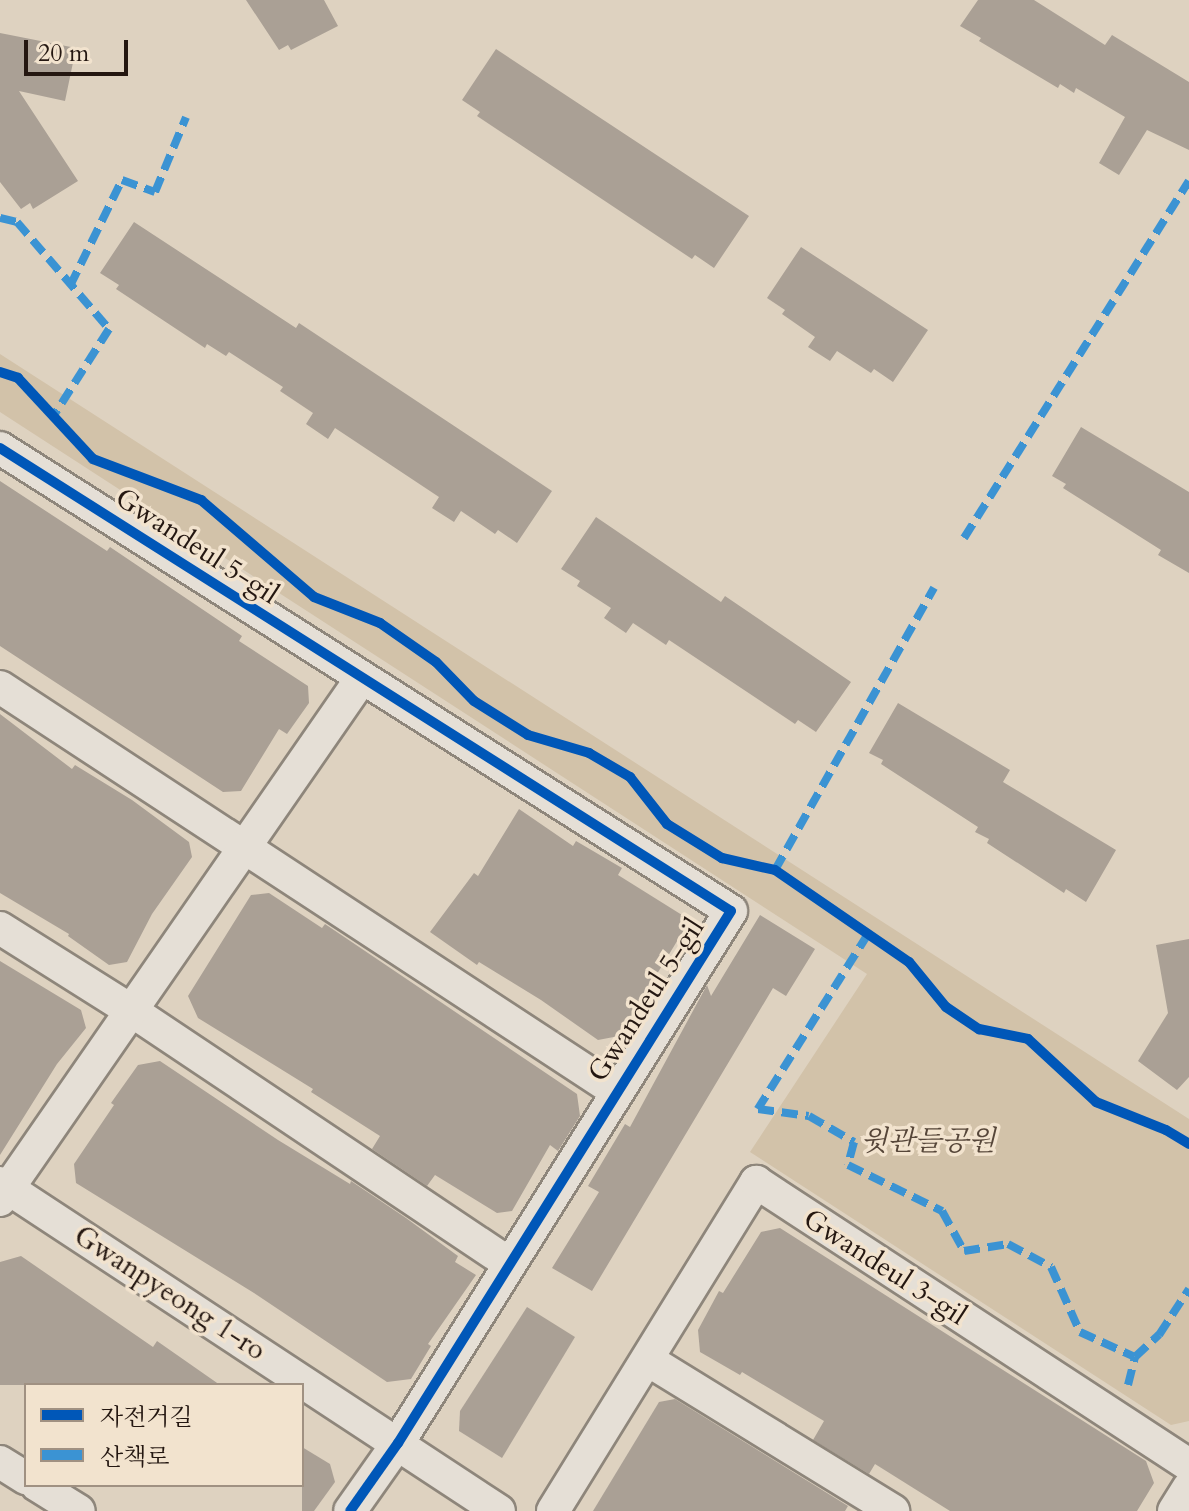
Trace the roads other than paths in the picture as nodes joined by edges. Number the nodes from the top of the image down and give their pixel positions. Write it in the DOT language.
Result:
graph roads {
  1 [pos="0,448"];
  2 [pos="361,679"];
  3 [pos="0,687"];
  4 [pos="245,845"];
  5 [pos="0,928"];
  6 [pos="132,1011"];
  7 [pos="616,1091"];
  8 [pos="3,1190"];
  9 [pos="508,1263"];
  10 [pos="648,1360"];
  11 [pos="398,1443"];
  12 [pos="0,1462"];
  13 [pos="1189,1465"];
  14 [pos="24,1477"];
  15 [pos="40,1487"];
  16 [pos="1189,1487"];
  17 [pos="79,1511"];
  18 [pos="350,1511"];
  19 [pos="499,1511"];
  20 [pos="553,1511"];
  21 [pos="893,1511"];
  22 [pos="1174,1511"];
  1 -- 2 [label="street, Gwandeul 5-gil"];
  2 -- 4 [label="street"];
  2 -- 7 [label="street, Gwandeul 5-gil"];
  3 -- 4 [label="street, Gwandeul 5-gil"];
  4 -- 6 [label="street"];
  4 -- 7 [label="street, Gwandeul 5-gil"];
  5 -- 6 [label="street"];
  6 -- 8 [label="street"];
  6 -- 9 [label="street"];
  7 -- 9 [label="street, Gwandeul 5-gil"];
  8 -- 11 [label="street, Gwanpyeong 1-ro"];
  9 -- 11 [label="street, Gwandeul 5-gil"];
  10 -- 13 [label="street, Gwandeul 3-gil"];
  10 -- 20 [label="street, Gwandeul 3-gil"];
  10 -- 21 [label="street"];
  11 -- 18 [label="street, Gwandeul 5-gil"];
  11 -- 19 [label="street, Gwanpyeong 1-ro"];
  12 -- 14 [label="street"];
  15 -- 17 [label="street"];
  16 -- 22 [label="street"];
}
